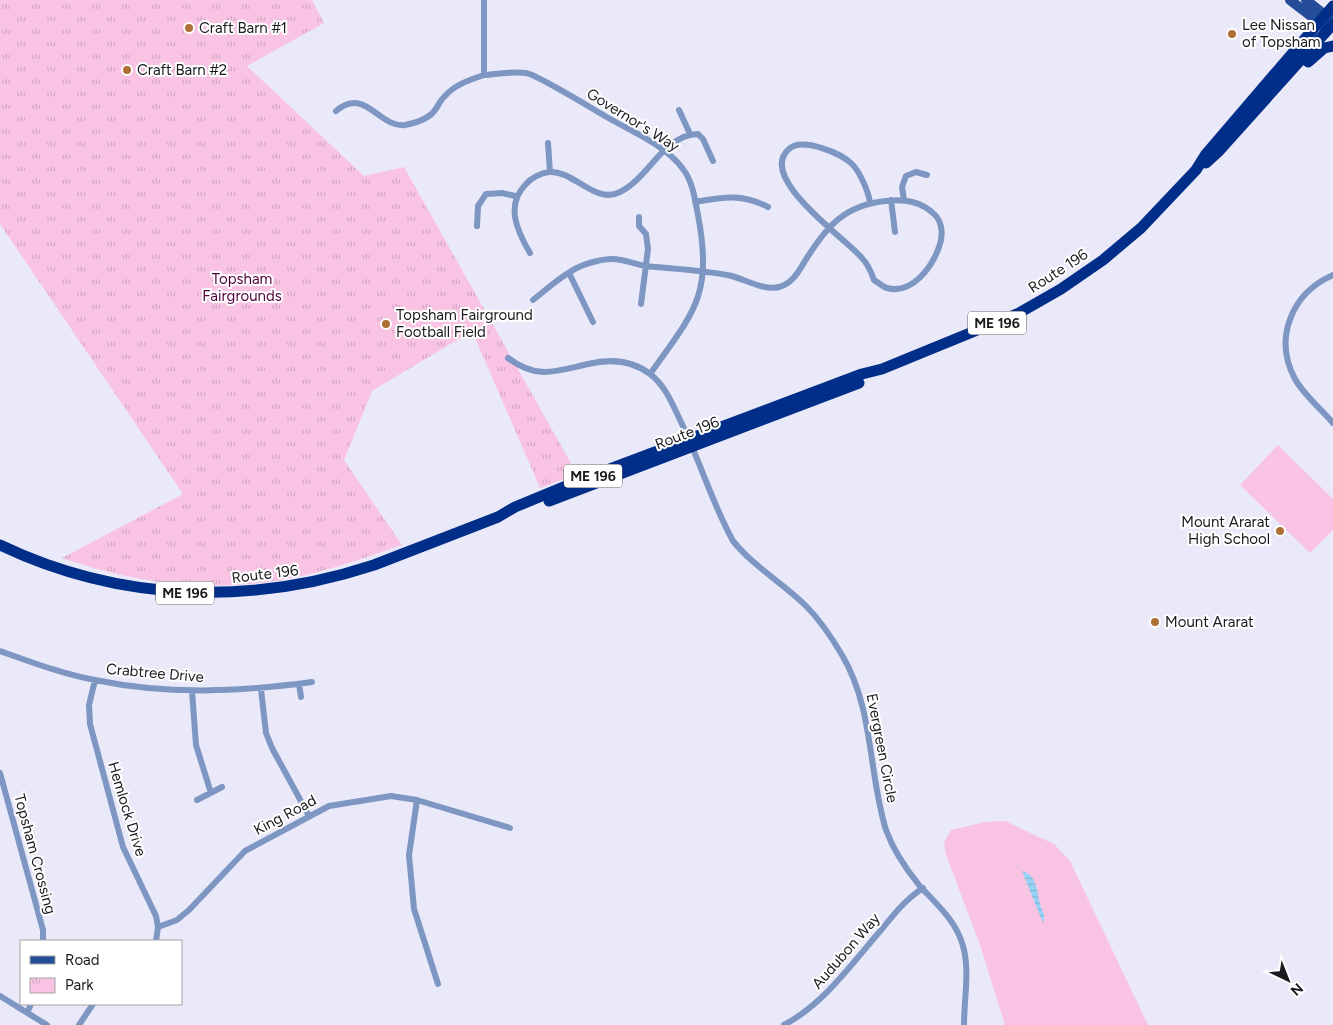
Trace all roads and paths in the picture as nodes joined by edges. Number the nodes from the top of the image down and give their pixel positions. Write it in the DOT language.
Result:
graph roads {
  1 [pos="484,0"];
  2 [pos="1290,0"];
  3 [pos="1306,0"];
  4 [pos="1328,20"];
  5 [pos="1333,46"];
  6 [pos="484,75"];
  7 [pos="679,110"];
  8 [pos="336,111"];
  9 [pos="1252,114"];
  10 [pos="690,134"];
  11 [pos="548,143"];
  12 [pos="663,151"];
  13 [pos="713,161"];
  14 [pos="1196,170"];
  15 [pos="550,172"];
  16 [pos="926,175"];
  17 [pos="515,196"];
  18 [pos="891,200"];
  19 [pos="904,200"];
  20 [pos="695,202"];
  21 [pos="870,202"];
  22 [pos="768,207"];
  23 [pos="639,217"];
  24 [pos="477,226"];
  25 [pos="829,227"];
  26 [pos="895,232"];
  27 [pos="530,253"];
  28 [pos="644,266"];
  29 [pos="569,273"];
  30 [pos="703,274"];
  31 [pos="1333,274"];
  32 [pos="533,300"];
  33 [pos="642,304"];
  34 [pos="593,322"];
  35 [pos="508,358"];
  36 [pos="650,374"];
  37 [pos="1333,423"];
  38 [pos="691,443"];
  39 [pos="0,545"];
  40 [pos="0,651"];
  41 [pos="94,680"];
  42 [pos="312,682"];
  43 [pos="299,684"];
  44 [pos="261,689"];
  45 [pos="192,691"];
  46 [pos="301,697"];
  47 [pos="0,773"];
  48 [pos="222,787"];
  49 [pos="211,793"];
  50 [pos="197,800"];
  51 [pos="417,800"];
  52 [pos="309,816"];
  53 [pos="510,828"];
  54 [pos="923,888"];
  55 [pos="158,927"];
  56 [pos="44,940"];
  57 [pos="156,940"];
  58 [pos="438,984"];
  59 [pos="0,996"];
  60 [pos="31,1005"];
  61 [pos="91,1005"];
  62 [pos="28,1011"];
  63 [pos="47,1025"];
  64 [pos="78,1025"];
  65 [pos="784,1025"];
  66 [pos="964,1025"];
  1 -- 6 [label="street"];
  2 -- 4 [label="main road"];
  3 -- 4 [label="main road"];
  4 -- 9 [label="highway, Route 196 / ME 196"];
  4 -- 14 [label="highway, Route 196 / ME 196"];
  5 -- 9 [label="highway"];
  6 -- 8 [label="street, Governor's Way"];
  6 -- 12 [label="street, Governor's Way"];
  7 -- 10 [label="street"];
  9 -- 14 [label="highway, Route 196 / ME 196"];
  10 -- 12 [label="street"];
  10 -- 13 [label="street"];
  11 -- 15 [label="street"];
  12 -- 15 [label="street"];
  12 -- 20 [label="street, Governor's Way"];
  14 -- 38 [label="highway, Route 196 / ME 196"];
  15 -- 17 [label="street"];
  16 -- 19 [label="street"];
  17 -- 24 [label="street"];
  17 -- 27 [label="street"];
  18 -- 19 [label="street"];
  18 -- 21 [label="street"];
  18 -- 26 [label="street"];
  19 -- 25 [label="street"];
  20 -- 22 [label="street"];
  20 -- 30 [label="street, Governor's Way"];
  21 -- 25 [label="street"];
  21 -- 25 [label="street"];
  23 -- 28 [label="street"];
  25 -- 30 [label="street"];
  28 -- 29 [label="street"];
  28 -- 30 [label="street"];
  28 -- 33 [label="street"];
  29 -- 32 [label="street"];
  29 -- 34 [label="street"];
  30 -- 36 [label="street, Governor's Way"];
  31 -- 37 [label="street"];
  35 -- 36 [label="street"];
  36 -- 38 [label="street, Evergreen Circle"];
  38 -- 39 [label="highway, Route 196 / ME 196"];
  38 -- 54 [label="street, Evergreen Circle"];
  40 -- 41 [label="street, Crabtree Drive"];
  41 -- 45 [label="street, Crabtree Drive"];
  41 -- 55 [label="street, Hemlock Drive"];
  42 -- 43 [label="street, Crabtree Drive"];
  43 -- 44 [label="street, Crabtree Drive"];
  43 -- 46 [label="street"];
  44 -- 45 [label="street, Crabtree Drive"];
  44 -- 52 [label="street"];
  45 -- 49 [label="street"];
  47 -- 56 [label="street, Topsham Crossing"];
  48 -- 49 [label="street"];
  49 -- 50 [label="street"];
  51 -- 52 [label="street, King Road"];
  51 -- 53 [label="street, King Road"];
  51 -- 58 [label="street"];
  52 -- 55 [label="street, King Road"];
  54 -- 65 [label="street, Audubon Way"];
  54 -- 66 [label="street, Evergreen Circle"];
  55 -- 57 [label="street, Hemlock Drive"];
  59 -- 62 [label="street"];
  60 -- 62 [label="street"];
  61 -- 64 [label="street"];
  62 -- 63 [label="street"];
}
